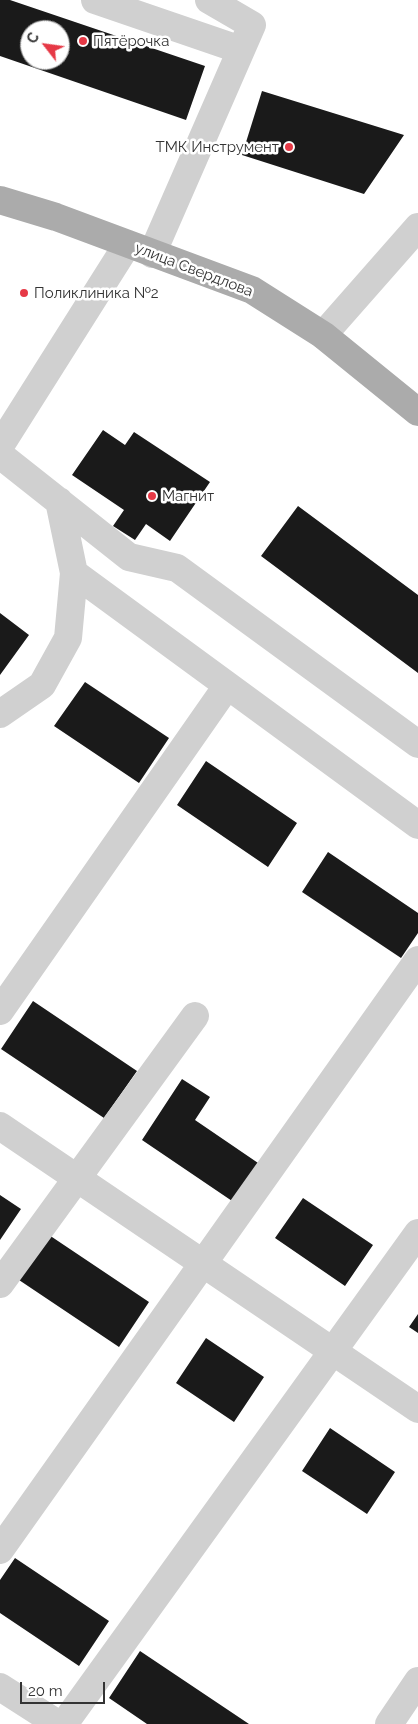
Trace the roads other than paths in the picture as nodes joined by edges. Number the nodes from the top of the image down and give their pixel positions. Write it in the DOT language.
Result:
graph roads {
  1 [pos="95,0"];
  2 [pos="209,0"];
  3 [pos="241,50"];
  4 [pos="0,200"];
  5 [pos="418,227"];
  6 [pos="127,244"];
  7 [pos="152,254"];
  8 [pos="323,335"];
  9 [pos="418,412"];
  10 [pos="0,446"];
  11 [pos="0,455"];
  12 [pos="59,502"];
  13 [pos="74,573"];
  14 [pos="227,686"];
  15 [pos="0,714"];
  16 [pos="418,744"];
  17 [pos="418,826"];
  18 [pos="418,960"];
  19 [pos="0,1011"];
  20 [pos="195,1016"];
  21 [pos="0,1126"];
  22 [pos="76,1178"];
  23 [pos="418,1233"];
  24 [pos="0,1284"];
  25 [pos="418,1409"];
  26 [pos="0,1550"];
  27 [pos="418,1681"];
  28 [pos="0,1687"];
  29 [pos="58,1724"];
  30 [pos="64,1724"];
  31 [pos="389,1724"];
  1 -- 3 [label="street"];
  2 -- 3 [label="street"];
  3 -- 7 [label="street"];
  4 -- 6 [label="main road, улица Свердлова"];
  5 -- 8 [label="street"];
  6 -- 7 [label="main road, улица Свердлова"];
  6 -- 10 [label="street"];
  7 -- 8 [label="main road, улица Свердлова"];
  8 -- 9 [label="main road, улица Свердлова"];
  11 -- 12 [label="street"];
  12 -- 13 [label="street"];
  12 -- 16 [label="street"];
  13 -- 14 [label="street"];
  13 -- 15 [label="street"];
  14 -- 17 [label="street"];
  14 -- 19 [label="street"];
  18 -- 26 [label="street"];
  20 -- 22 [label="street"];
  21 -- 22 [label="street"];
  22 -- 24 [label="street"];
  22 -- 25 [label="street"];
  23 -- 30 [label="street"];
  27 -- 31 [label="street"];
  28 -- 29 [label="street"];
}
